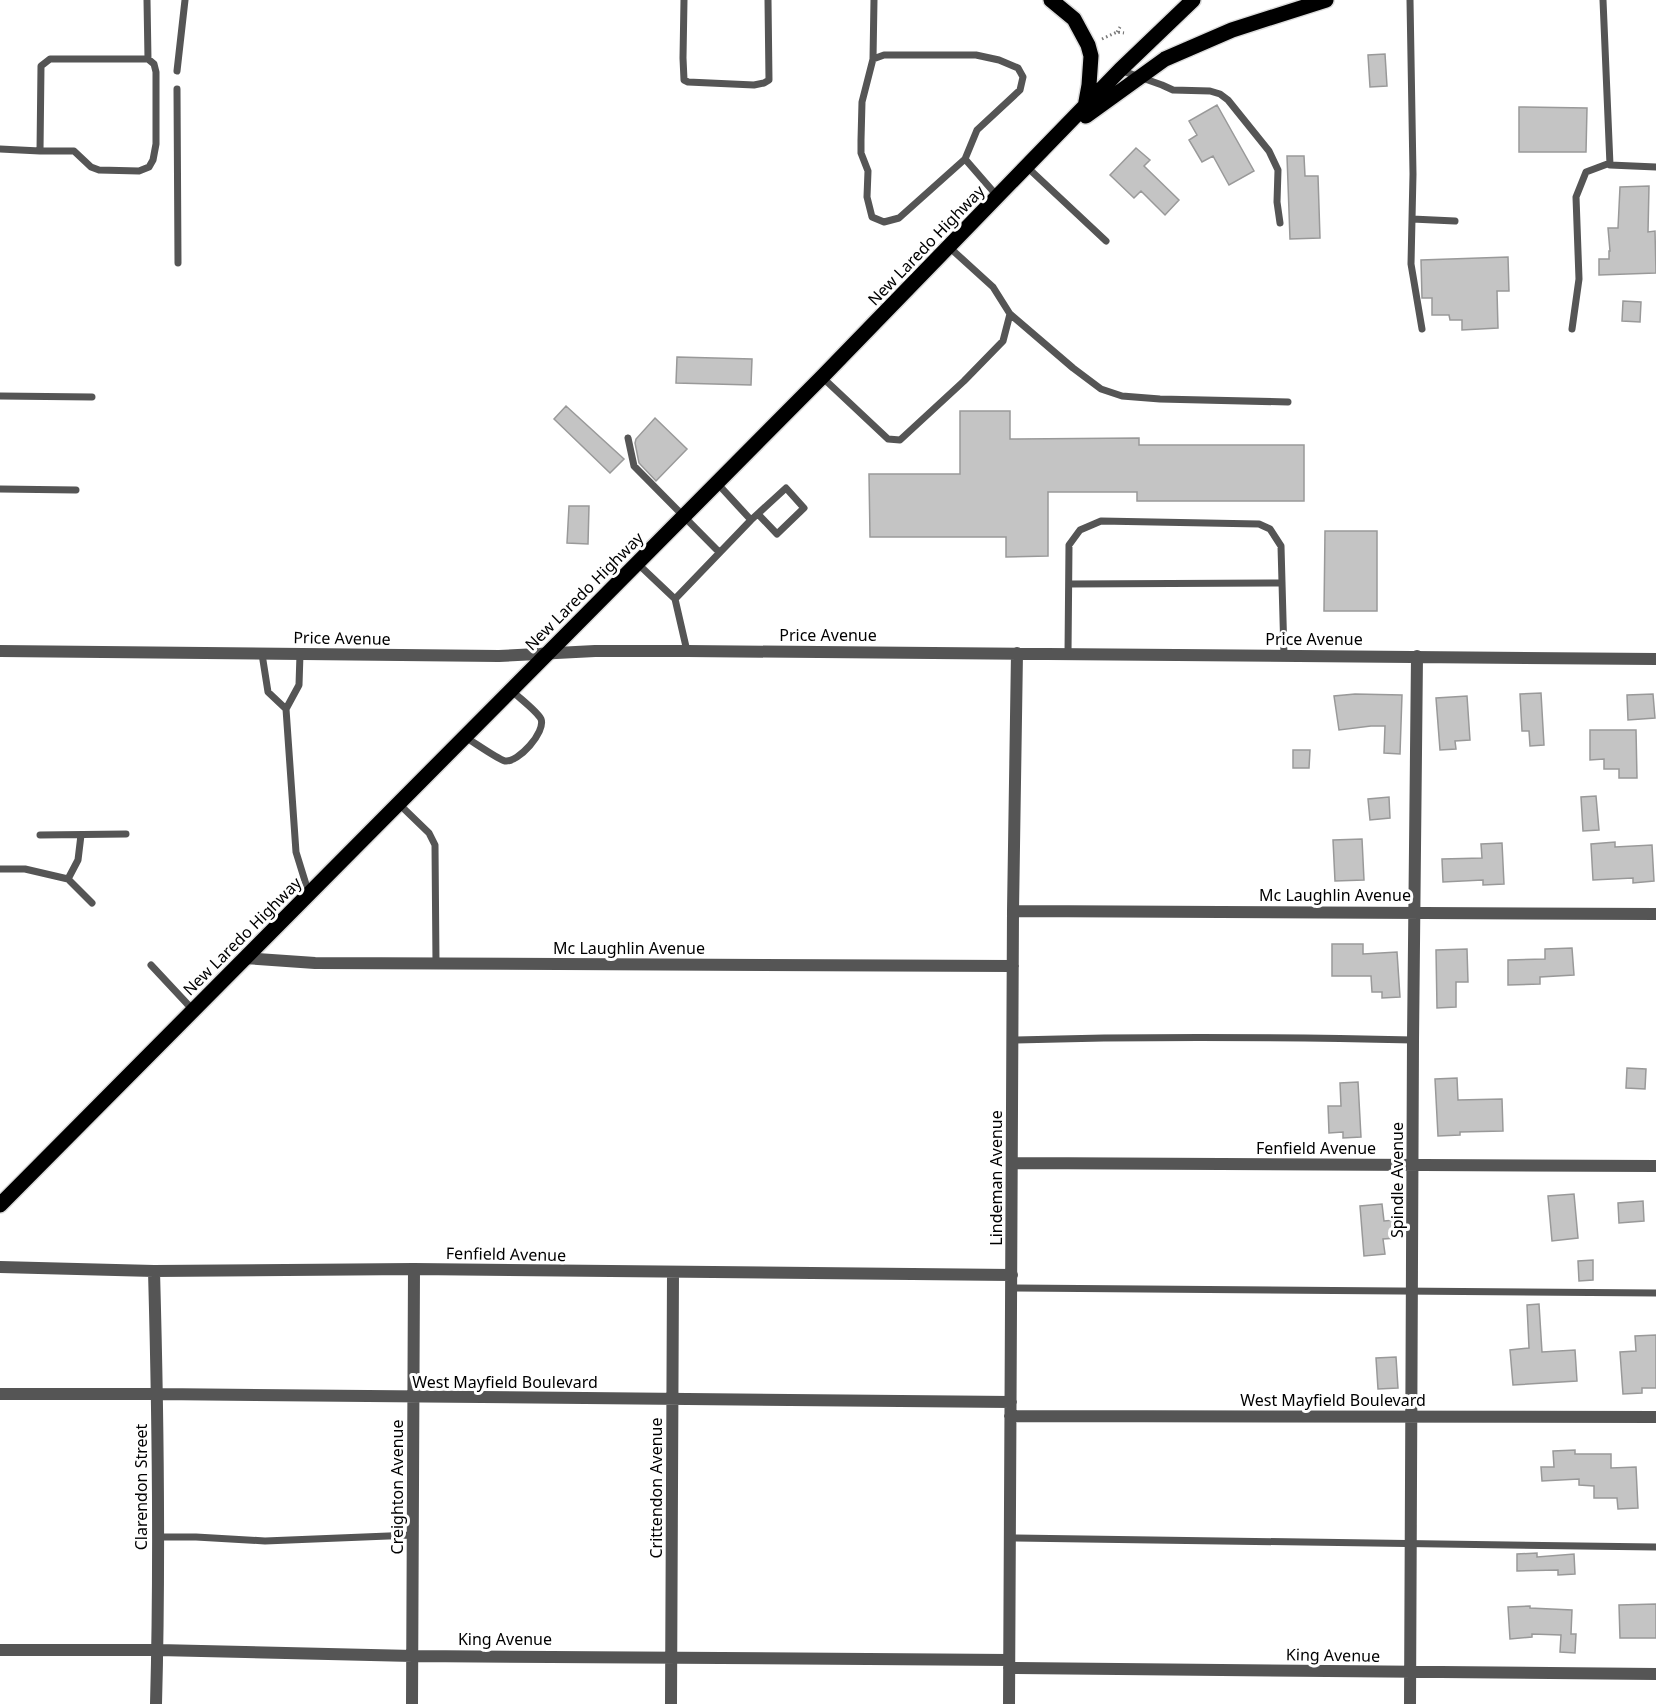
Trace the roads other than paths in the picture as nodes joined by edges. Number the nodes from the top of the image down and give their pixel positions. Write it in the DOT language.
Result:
graph roads {
  1 [pos="147,0"];
  2 [pos="185,0"];
  3 [pos="684,0"];
  4 [pos="768,0"];
  5 [pos="874,0"];
  6 [pos="1050,0"];
  7 [pos="1193,0"];
  8 [pos="1326,0"];
  9 [pos="1410,0"];
  10 [pos="1603,0"];
  11 [pos="148,59"];
  12 [pos="873,59"];
  13 [pos="1120,70"];
  14 [pos="177,71"];
  15 [pos="1140,77"];
  16 [pos="177,89"];
  17 [pos="1085,107"];
  18 [pos="1050,143"];
  19 [pos="0,149"];
  20 [pos="40,151"];
  21 [pos="964,159"];
  22 [pos="1610,164"];
  23 [pos="1027,167"];
  24 [pos="1656,167"];
  25 [pos="998,197"];
  26 [pos="1412,219"];
  27 [pos="1455,221"];
  28 [pos="1280,223"];
  29 [pos="1106,241"];
  30 [pos="949,247"];
  31 [pos="178,263"];
  32 [pos="1010,314"];
  33 [pos="1422,329"];
  34 [pos="1572,329"];
  35 [pos="822,377"];
  36 [pos="0,396"];
  37 [pos="92,397"];
  38 [pos="1288,402"];
  39 [pos="628,438"];
  40 [pos="717,483"];
  41 [pos="0,489"];
  42 [pos="76,490"];
  43 [pos="758,513"];
  44 [pos="684,515"];
  45 [pos="752,520"];
  46 [pos="719,552"];
  47 [pos="637,563"];
  48 [pos="1282,583"];
  49 [pos="1070,584"];
  50 [pos="675,600"];
  51 [pos="0,651"];
  52 [pos="687,651"];
  53 [pos="1017,652"];
  54 [pos="548,653"];
  55 [pos="1068,653"];
  56 [pos="262,654"];
  57 [pos="300,654"];
  58 [pos="1284,655"];
  59 [pos="1417,656"];
  60 [pos="1656,659"];
  61 [pos="511,690"];
  62 [pos="286,709"];
  63 [pos="465,736"];
  64 [pos="398,803"];
  65 [pos="126,834"];
  66 [pos="40,835"];
  67 [pos="81,835"];
  68 [pos="0,869"];
  69 [pos="68,879"];
  70 [pos="309,894"];
  71 [pos="92,903"];
  72 [pos="1013,911"];
  73 [pos="1415,912"];
  74 [pos="1656,914"];
  75 [pos="245,958"];
  76 [pos="436,964"];
  77 [pos="151,965"];
  78 [pos="1013,966"];
  79 [pos="193,1010"];
  80 [pos="1013,1040"];
  81 [pos="1413,1040"];
  82 [pos="1013,1163"];
  83 [pos="1413,1165"];
  84 [pos="1656,1166"];
  85 [pos="0,1205"];
  86 [pos="0,1267"];
  87 [pos="414,1269"];
  88 [pos="154,1270"];
  89 [pos="673,1272"];
  90 [pos="1012,1275"];
  91 [pos="1012,1288"];
  92 [pos="1413,1291"];
  93 [pos="1656,1293"];
  94 [pos="0,1394"];
  95 [pos="157,1394"];
  96 [pos="414,1397"];
  97 [pos="672,1399"];
  98 [pos="1011,1402"];
  99 [pos="1010,1416"];
  100 [pos="1412,1417"];
  101 [pos="1656,1417"];
  102 [pos="413,1535"];
  103 [pos="157,1537"];
  104 [pos="1010,1538"];
  105 [pos="1411,1545"];
  106 [pos="1656,1547"];
  107 [pos="0,1650"];
  108 [pos="158,1650"];
  109 [pos="413,1656"];
  110 [pos="672,1657"];
  111 [pos="1009,1664"];
  112 [pos="1410,1672"];
  113 [pos="1656,1674"];
  114 [pos="156,1704"];
  115 [pos="412,1704"];
  116 [pos="671,1704"];
  117 [pos="1009,1704"];
  118 [pos="1410,1704"];
  1 -- 11 [label="lane"];
  2 -- 14 [label="lane"];
  3 -- 4 [label="lane"];
  5 -- 12 [label="lane"];
  6 -- 17 [label="main road"];
  7 -- 13 [label="main road, New Laredo Highway"];
  8 -- 15 [label="main road"];
  9 -- 26 [label="lane"];
  10 -- 22 [label="lane"];
  11 -- 20 [label="lane"];
  11 -- 20 [label="lane"];
  12 -- 21 [label="lane"];
  12 -- 21 [label="lane"];
  13 -- 15 [label="lane"];
  13 -- 17 [label="main road, New Laredo Highway"];
  15 -- 18 [label="main road"];
  15 -- 28 [label="lane"];
  16 -- 31 [label="lane"];
  17 -- 18 [label="main road, New Laredo Highway"];
  18 -- 23 [label="main road, New Laredo Highway"];
  19 -- 20 [label="lane"];
  21 -- 25 [label="lane"];
  22 -- 24 [label="lane"];
  22 -- 34 [label="lane"];
  23 -- 25 [label="main road, New Laredo Highway"];
  23 -- 29 [label="lane"];
  25 -- 30 [label="main road, New Laredo Highway"];
  26 -- 27 [label="lane"];
  26 -- 33 [label="lane"];
  30 -- 32 [label="lane"];
  30 -- 35 [label="main road, New Laredo Highway"];
  32 -- 35 [label="lane"];
  32 -- 38 [label="lane"];
  35 -- 40 [label="main road, New Laredo Highway"];
  36 -- 37 [label="lane"];
  39 -- 44 [label="lane"];
  40 -- 44 [label="main road, New Laredo Highway"];
  40 -- 45 [label="lane"];
  41 -- 42 [label="lane"];
  43 -- 43 [label="lane"];
  43 -- 45 [label="lane"];
  44 -- 46 [label="lane"];
  44 -- 47 [label="main road, New Laredo Highway"];
  45 -- 46 [label="lane"];
  46 -- 50 [label="lane"];
  47 -- 50 [label="lane"];
  47 -- 54 [label="main road, New Laredo Highway"];
  48 -- 49 [label="lane"];
  48 -- 49 [label="lane"];
  48 -- 58 [label="lane"];
  49 -- 55 [label="lane"];
  50 -- 52 [label="lane"];
  51 -- 56 [label="street, Price Avenue"];
  52 -- 53 [label="street, Price Avenue"];
  52 -- 54 [label="street, Price Avenue"];
  53 -- 55 [label="street, Price Avenue"];
  53 -- 72 [label="street, Lindeman Avenue"];
  54 -- 57 [label="street, Price Avenue"];
  54 -- 61 [label="main road, New Laredo Highway"];
  55 -- 58 [label="street, Price Avenue"];
  56 -- 57 [label="street, Price Avenue"];
  56 -- 62 [label="lane"];
  57 -- 62 [label="lane"];
  58 -- 59 [label="street, Price Avenue"];
  59 -- 60 [label="street, Price Avenue"];
  59 -- 73 [label="street, Spindle Avenue"];
  61 -- 63 [label="main road, New Laredo Highway"];
  61 -- 63 [label="lane"];
  62 -- 70 [label="lane"];
  63 -- 64 [label="main road, New Laredo Highway"];
  64 -- 70 [label="main road, New Laredo Highway"];
  64 -- 76 [label="lane"];
  65 -- 67 [label="lane"];
  66 -- 67 [label="lane"];
  67 -- 69 [label="lane"];
  68 -- 69 [label="lane"];
  69 -- 71 [label="lane"];
  70 -- 75 [label="main road, New Laredo Highway"];
  72 -- 73 [label="street, Mc Laughlin Avenue"];
  72 -- 78 [label="street, Lindeman Avenue"];
  73 -- 74 [label="street, Mc Laughlin Avenue"];
  73 -- 81 [label="street, Spindle Avenue"];
  75 -- 76 [label="street, Mc Laughlin Avenue"];
  75 -- 79 [label="main road, New Laredo Highway"];
  76 -- 78 [label="street, Mc Laughlin Avenue"];
  77 -- 79 [label="lane"];
  78 -- 80 [label="street, Lindeman Avenue"];
  79 -- 85 [label="main road, New Laredo Highway"];
  80 -- 81 [label="lane"];
  80 -- 82 [label="street, Lindeman Avenue"];
  81 -- 83 [label="street, Spindle Avenue"];
  82 -- 83 [label="street, Fenfield Avenue"];
  82 -- 90 [label="street, Lindeman Avenue"];
  83 -- 84 [label="street, Fenfield Avenue"];
  83 -- 92 [label="street, Spindle Avenue"];
  86 -- 88 [label="street, Fenfield Avenue"];
  87 -- 88 [label="street, Fenfield Avenue"];
  87 -- 89 [label="street, Fenfield Avenue"];
  87 -- 96 [label="street, Creighton Avenue"];
  88 -- 95 [label="street, Clarendon Street"];
  89 -- 90 [label="street, Fenfield Avenue"];
  89 -- 97 [label="street, Crittendon Avenue"];
  90 -- 91 [label="street, Lindeman Avenue"];
  91 -- 92 [label="lane"];
  91 -- 98 [label="street, Lindeman Avenue"];
  92 -- 93 [label="lane"];
  92 -- 100 [label="street, Spindle Avenue"];
  94 -- 95 [label="street, West Mayfield Boulevard"];
  95 -- 96 [label="street, West Mayfield Boulevard"];
  95 -- 103 [label="street, Clarendon Street"];
  96 -- 97 [label="street, West Mayfield Boulevard"];
  96 -- 102 [label="street, Creighton Avenue"];
  97 -- 98 [label="street, West Mayfield Boulevard"];
  97 -- 110 [label="street, Crittendon Avenue"];
  98 -- 99 [label="street, Lindeman Avenue"];
  99 -- 100 [label="street, West Mayfield Boulevard"];
  99 -- 104 [label="street, Lindeman Avenue"];
  100 -- 101 [label="street, West Mayfield Boulevard"];
  100 -- 105 [label="street, Spindle Avenue"];
  102 -- 103 [label="lane"];
  102 -- 109 [label="street, Creighton Avenue"];
  103 -- 108 [label="street, Clarendon Street"];
  104 -- 105 [label="lane"];
  104 -- 111 [label="street, Lindeman Avenue"];
  105 -- 106 [label="lane"];
  105 -- 112 [label="street, Spindle Avenue"];
  107 -- 108 [label="street, King Avenue"];
  108 -- 109 [label="street, King Avenue"];
  108 -- 114 [label="street, Clarendon Street"];
  109 -- 110 [label="street, King Avenue"];
  109 -- 115 [label="street, Creighton Avenue"];
  110 -- 111 [label="street, King Avenue"];
  110 -- 116 [label="street, Crittendon Avenue"];
  111 -- 112 [label="street, King Avenue"];
  111 -- 117 [label="street, Lindeman Avenue"];
  112 -- 113 [label="street, King Avenue"];
  112 -- 118 [label="street, Spindle Avenue"];
}
